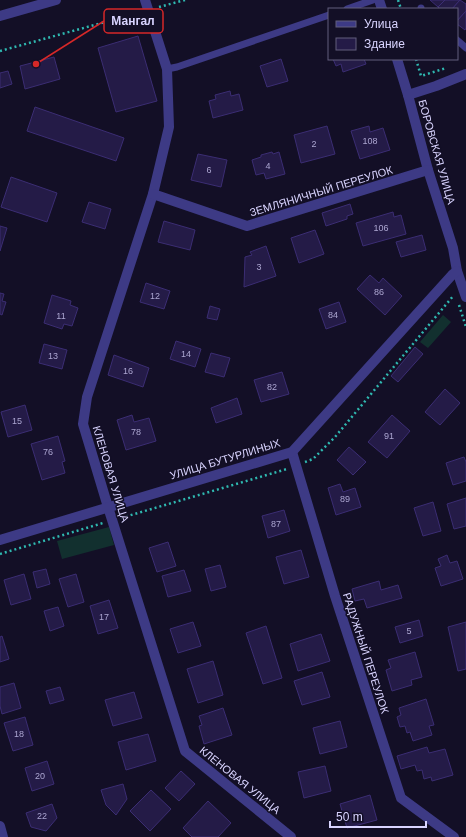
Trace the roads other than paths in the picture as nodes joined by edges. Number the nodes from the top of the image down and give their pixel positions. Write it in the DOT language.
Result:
graph roads {
  1 [pos="56,0"];
  2 [pos="145,0"];
  3 [pos="373,0"];
  4 [pos="350,8"];
  5 [pos="328,15"];
  6 [pos="0,16"];
  7 [pos="458,41"];
  8 [pos="466,48"];
  9 [pos="396,60"];
  10 [pos="167,69"];
  11 [pos="466,74"];
  12 [pos="408,95"];
  13 [pos="428,170"];
  14 [pos="153,194"];
  15 [pos="457,271"];
  16 [pos="466,297"];
  17 [pos="292,452"];
  18 [pos="108,507"];
  19 [pos="0,540"];
  20 [pos="0,826"];
  21 [pos="3,837"];
  22 [pos="292,837"];
  23 [pos="454,837"];
  1 -- 6 [label="street"];
  2 -- 10 [label="street, КЛЕНОВАЯ УЛИЦА"];
  3 -- 4 [label="lane"];
  5 -- 10 [label="lane"];
  7 -- 8 [label="lane"];
  9 -- 12 [label="street, БОРОВСКАЯ УЛИЦА"];
  10 -- 14 [label="street, КЛЕНОВАЯ УЛИЦА"];
  11 -- 12 [label="street"];
  12 -- 13 [label="street, БОРОВСКАЯ УЛИЦА"];
  13 -- 14 [label="street, ЗЕМЛЯНИЧНЫЙ ПЕРЕУЛОК"];
  13 -- 15 [label="street, БОРОВСКАЯ УЛИЦА"];
  14 -- 18 [label="street, КЛЕНОВАЯ УЛИЦА"];
  15 -- 16 [label="street, БОРОВСКАЯ УЛИЦА"];
  15 -- 17 [label="street, УЛИЦА БУТУРЛИНЫХ"];
  17 -- 18 [label="street, УЛИЦА БУТУРЛИНЫХ"];
  17 -- 23 [label="street, РАДУЖНЫЙ ПЕРЕУЛОК"];
  18 -- 19 [label="street, УЛИЦА БУТУРЛИНЫХ"];
  18 -- 22 [label="street, КЛЕНОВАЯ УЛИЦА"];
  20 -- 21 [label="street"];
}
